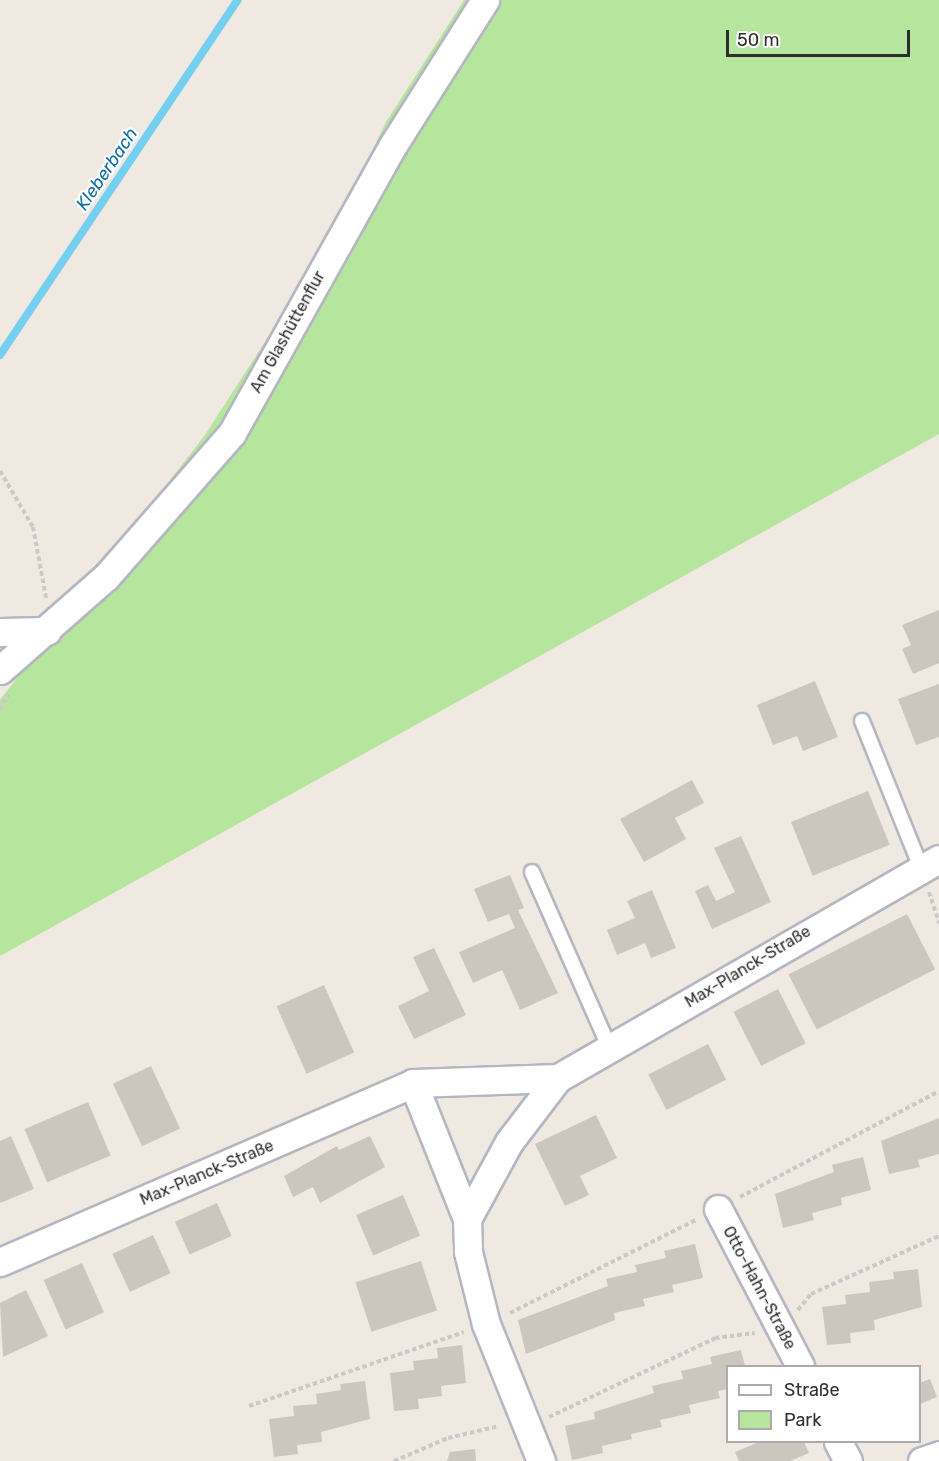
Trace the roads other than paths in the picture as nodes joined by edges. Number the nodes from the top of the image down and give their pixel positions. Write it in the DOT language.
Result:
graph roads {
  1 [pos="485,0"];
  2 [pos="47,631"];
  3 [pos="0,632"];
  4 [pos="0,670"];
  5 [pos="862,721"];
  6 [pos="930,864"];
  7 [pos="532,872"];
  8 [pos="611,1051"];
  9 [pos="558,1078"];
  10 [pos="413,1083"];
  11 [pos="718,1209"];
  12 [pos="467,1220"];
  13 [pos="0,1262"];
  14 [pos="800,1365"];
  15 [pos="839,1443"];
  16 [pos="939,1455"];
  17 [pos="541,1461"];
  18 [pos="848,1461"];
  19 [pos="922,1461"];
  1 -- 2 [label="street, Am Glashüttenflur"];
  2 -- 3 [label="street"];
  2 -- 4 [label="street, Am Glashüttenflur"];
  5 -- 6 [label="lane"];
  6 -- 8 [label="street, Max-Planck-Straße"];
  7 -- 8 [label="lane"];
  8 -- 9 [label="street, Max-Planck-Straße"];
  9 -- 10 [label="street, Max-Planck-Straße"];
  9 -- 12 [label="street, Max-Planck-Straße"];
  10 -- 12 [label="street"];
  10 -- 13 [label="street, Max-Planck-Straße"];
  11 -- 14 [label="street, Otto-Hahn-Straße"];
  12 -- 17 [label="street"];
  15 -- 18 [label="street"];
  16 -- 19 [label="street"];
}
